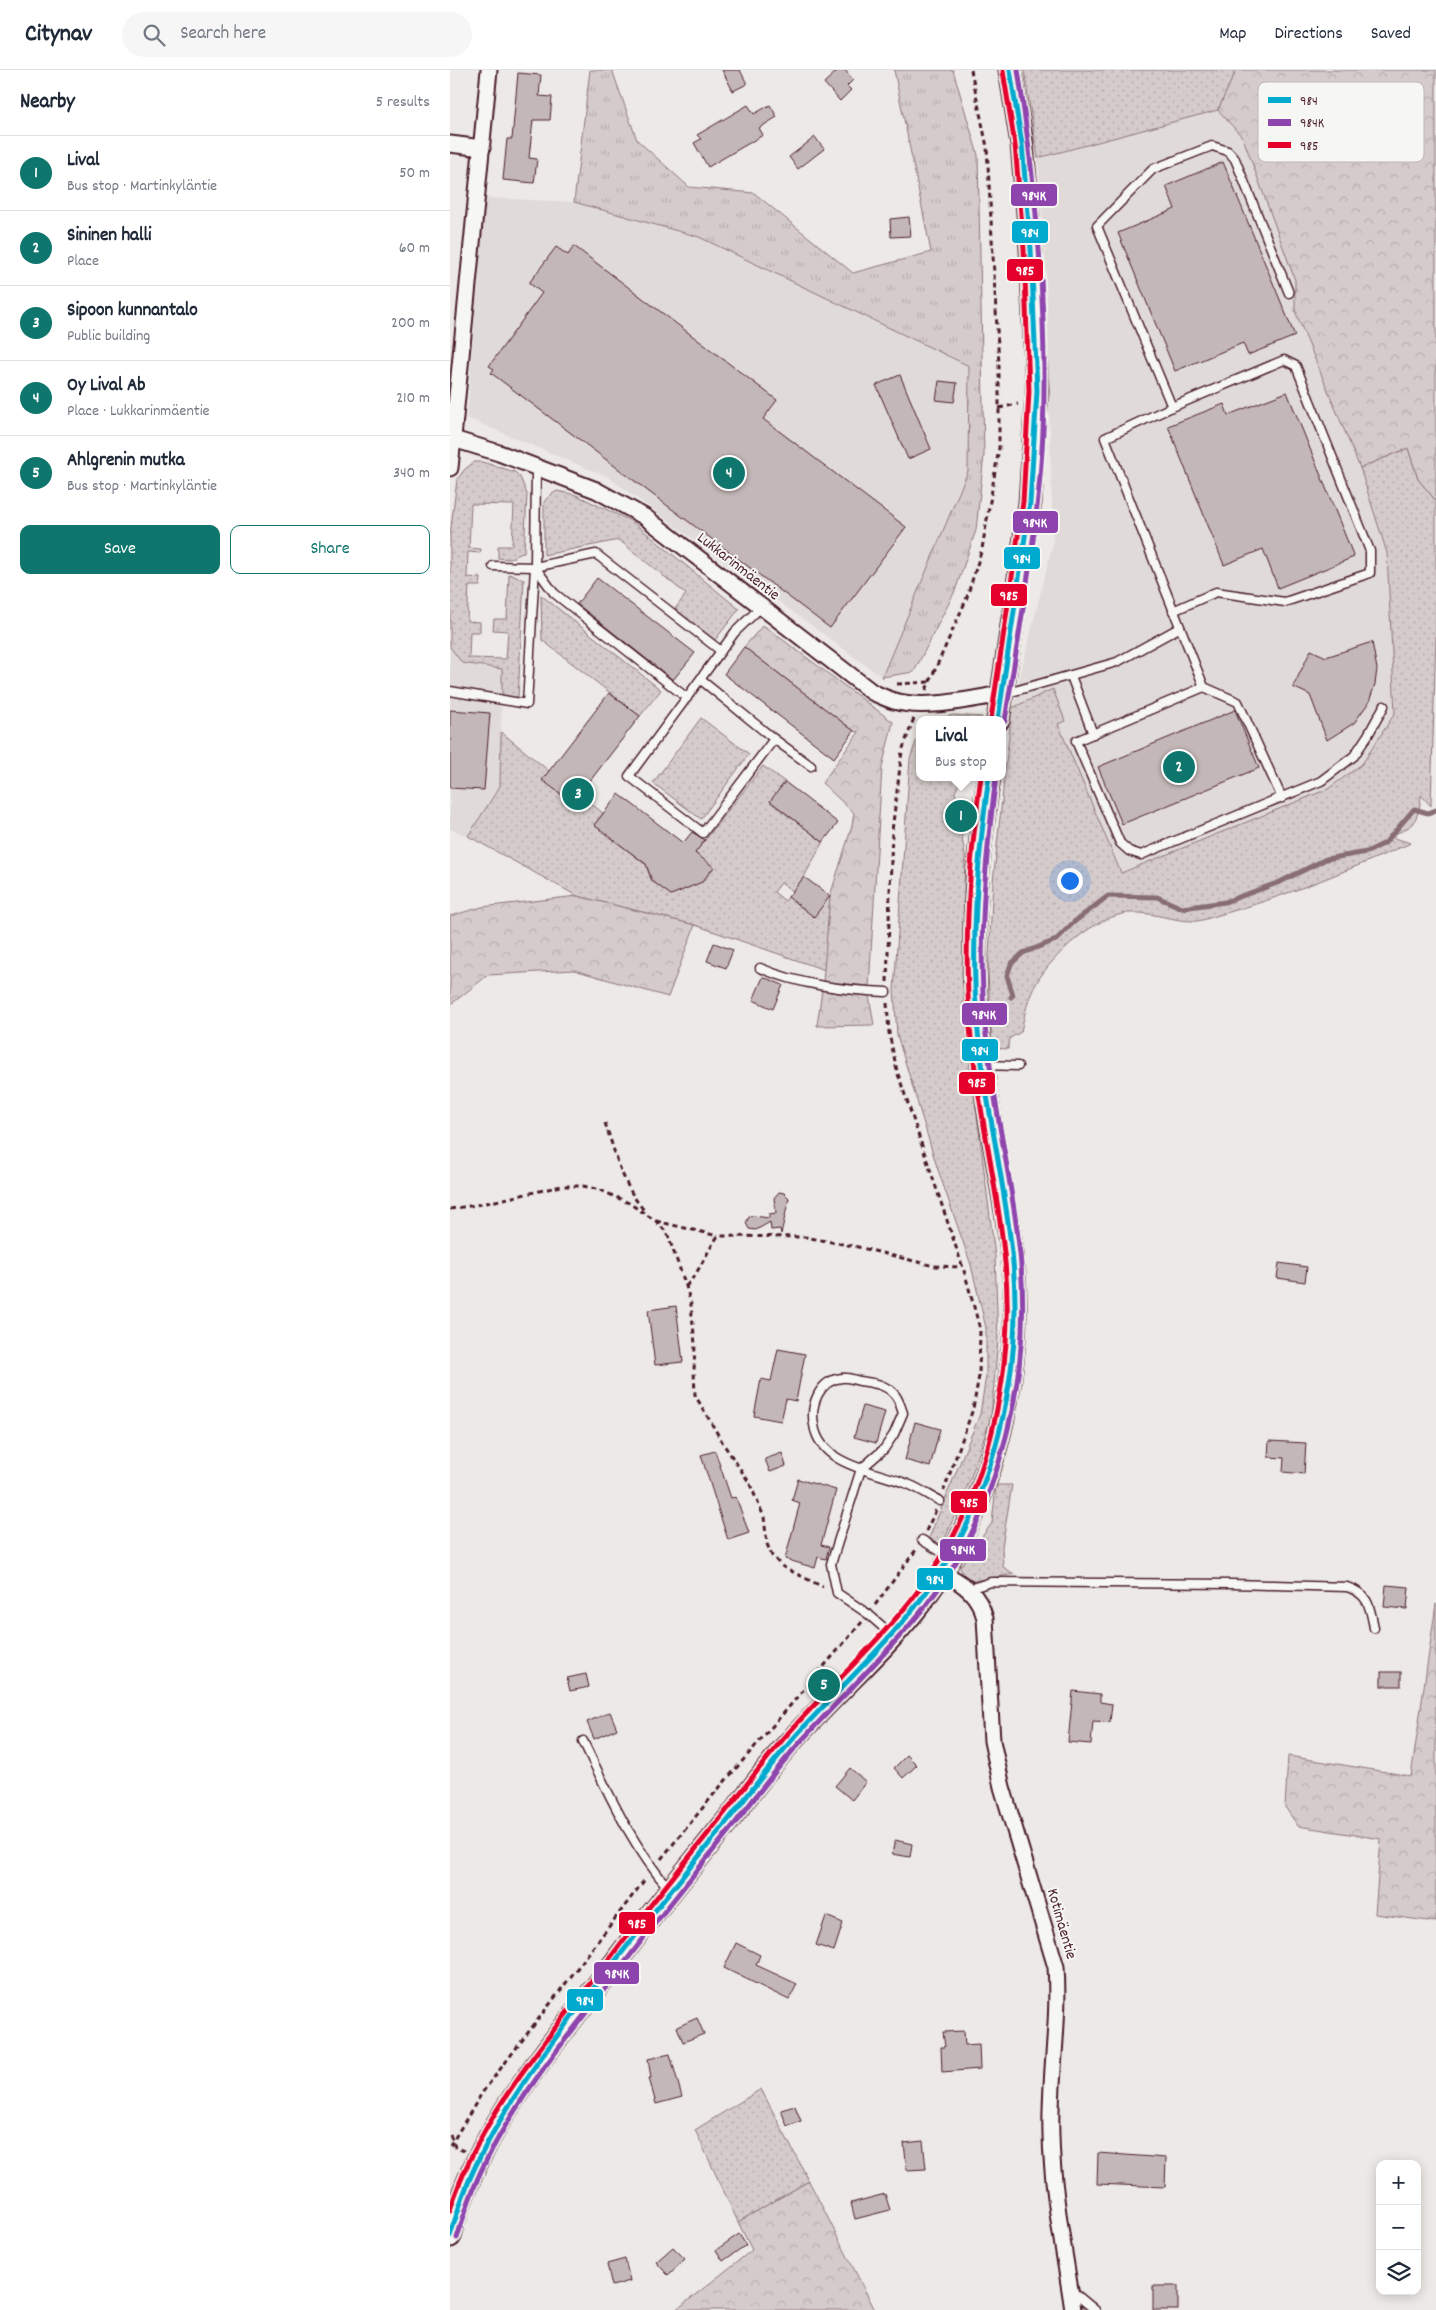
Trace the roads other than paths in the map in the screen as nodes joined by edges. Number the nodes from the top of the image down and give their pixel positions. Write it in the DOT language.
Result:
graph roads {
  1 [pos="489,70"];
  2 [pos="1010,70"];
  3 [pos="450,144"];
  4 [pos="482,148"];
  5 [pos="1289,293"];
  6 [pos="1172,407"];
  7 [pos="452,439"];
  8 [pos="450,468"];
  9 [pos="536,469"];
  10 [pos="493,566"];
  11 [pos="535,567"];
  12 [pos="760,608"];
  13 [pos="1173,611"];
  14 [pos="1179,628"];
  15 [pos="721,651"];
  16 [pos="1071,676"];
  17 [pos="701,680"];
  18 [pos="1204,687"];
  19 [pos="450,692"];
  20 [pos="1002,694"];
  21 [pos="687,698"];
  22 [pos="1384,706"];
  23 [pos="999,716"];
  24 [pos="1094,734"];
  25 [pos="774,739"];
  26 [pos="811,766"];
  27 [pos="989,781"];
  28 [pos="1282,798"];
  29 [pos="760,968"];
  30 [pos="886,992"];
  31 [pos="982,1065"];
  32 [pos="1018,1066"];
  33 [pos="861,1469"];
  34 [pos="940,1501"];
  35 [pos="922,1540"];
  36 [pos="946,1564"];
  37 [pos="969,1589"];
  38 [pos="1374,1628"];
  39 [pos="893,1636"];
  40 [pos="583,1741"];
  41 [pos="670,1890"];
  42 [pos="450,2236"];
  43 [pos="1070,2290"];
  44 [pos="1073,2310"];
  45 [pos="1095,2310"];
  1 -- 4 [label="street"];
  2 -- 20 [label="street"];
  3 -- 4 [label="street"];
  4 -- 7 [label="street"];
  5 -- 6 [label="lane"];
  6 -- 13 [label="lane"];
  6 -- 13 [label="lane"];
  7 -- 8 [label="street"];
  7 -- 9 [label="street, Lukkarinmäentie"];
  9 -- 11 [label="lane"];
  9 -- 12 [label="street, Lukkarinmäentie"];
  10 -- 11 [label="lane"];
  11 -- 15 [label="lane"];
  11 -- 19 [label="lane"];
  11 -- 21 [label="lane"];
  12 -- 15 [label="lane"];
  12 -- 20 [label="street, Lukkarinmäentie"];
  13 -- 14 [label="lane"];
  14 -- 16 [label="lane"];
  14 -- 18 [label="lane"];
  15 -- 17 [label="lane"];
  16 -- 20 [label="lane"];
  16 -- 24 [label="lane"];
  17 -- 21 [label="lane"];
  17 -- 25 [label="lane"];
  18 -- 24 [label="lane"];
  18 -- 28 [label="lane"];
  20 -- 23 [label="street"];
  21 -- 25 [label="lane"];
  22 -- 28 [label="lane"];
  24 -- 28 [label="lane"];
  25 -- 26 [label="lane"];
  27 -- 31 [label="street"];
  29 -- 30 [label="lane"];
  31 -- 32 [label="lane"];
  31 -- 36 [label="street"];
  33 -- 33 [label="lane"];
  33 -- 34 [label="lane"];
  33 -- 39 [label="lane"];
  35 -- 36 [label="lane"];
  36 -- 37 [label="street, Kotimäentie"];
  36 -- 39 [label="street"];
  37 -- 38 [label="lane"];
  37 -- 43 [label="street, Kotimäentie"];
  39 -- 41 [label="street"];
  40 -- 41 [label="lane"];
  41 -- 42 [label="street"];
  43 -- 44 [label="street, Kotimäentie"];
  43 -- 45 [label="lane"];
}
